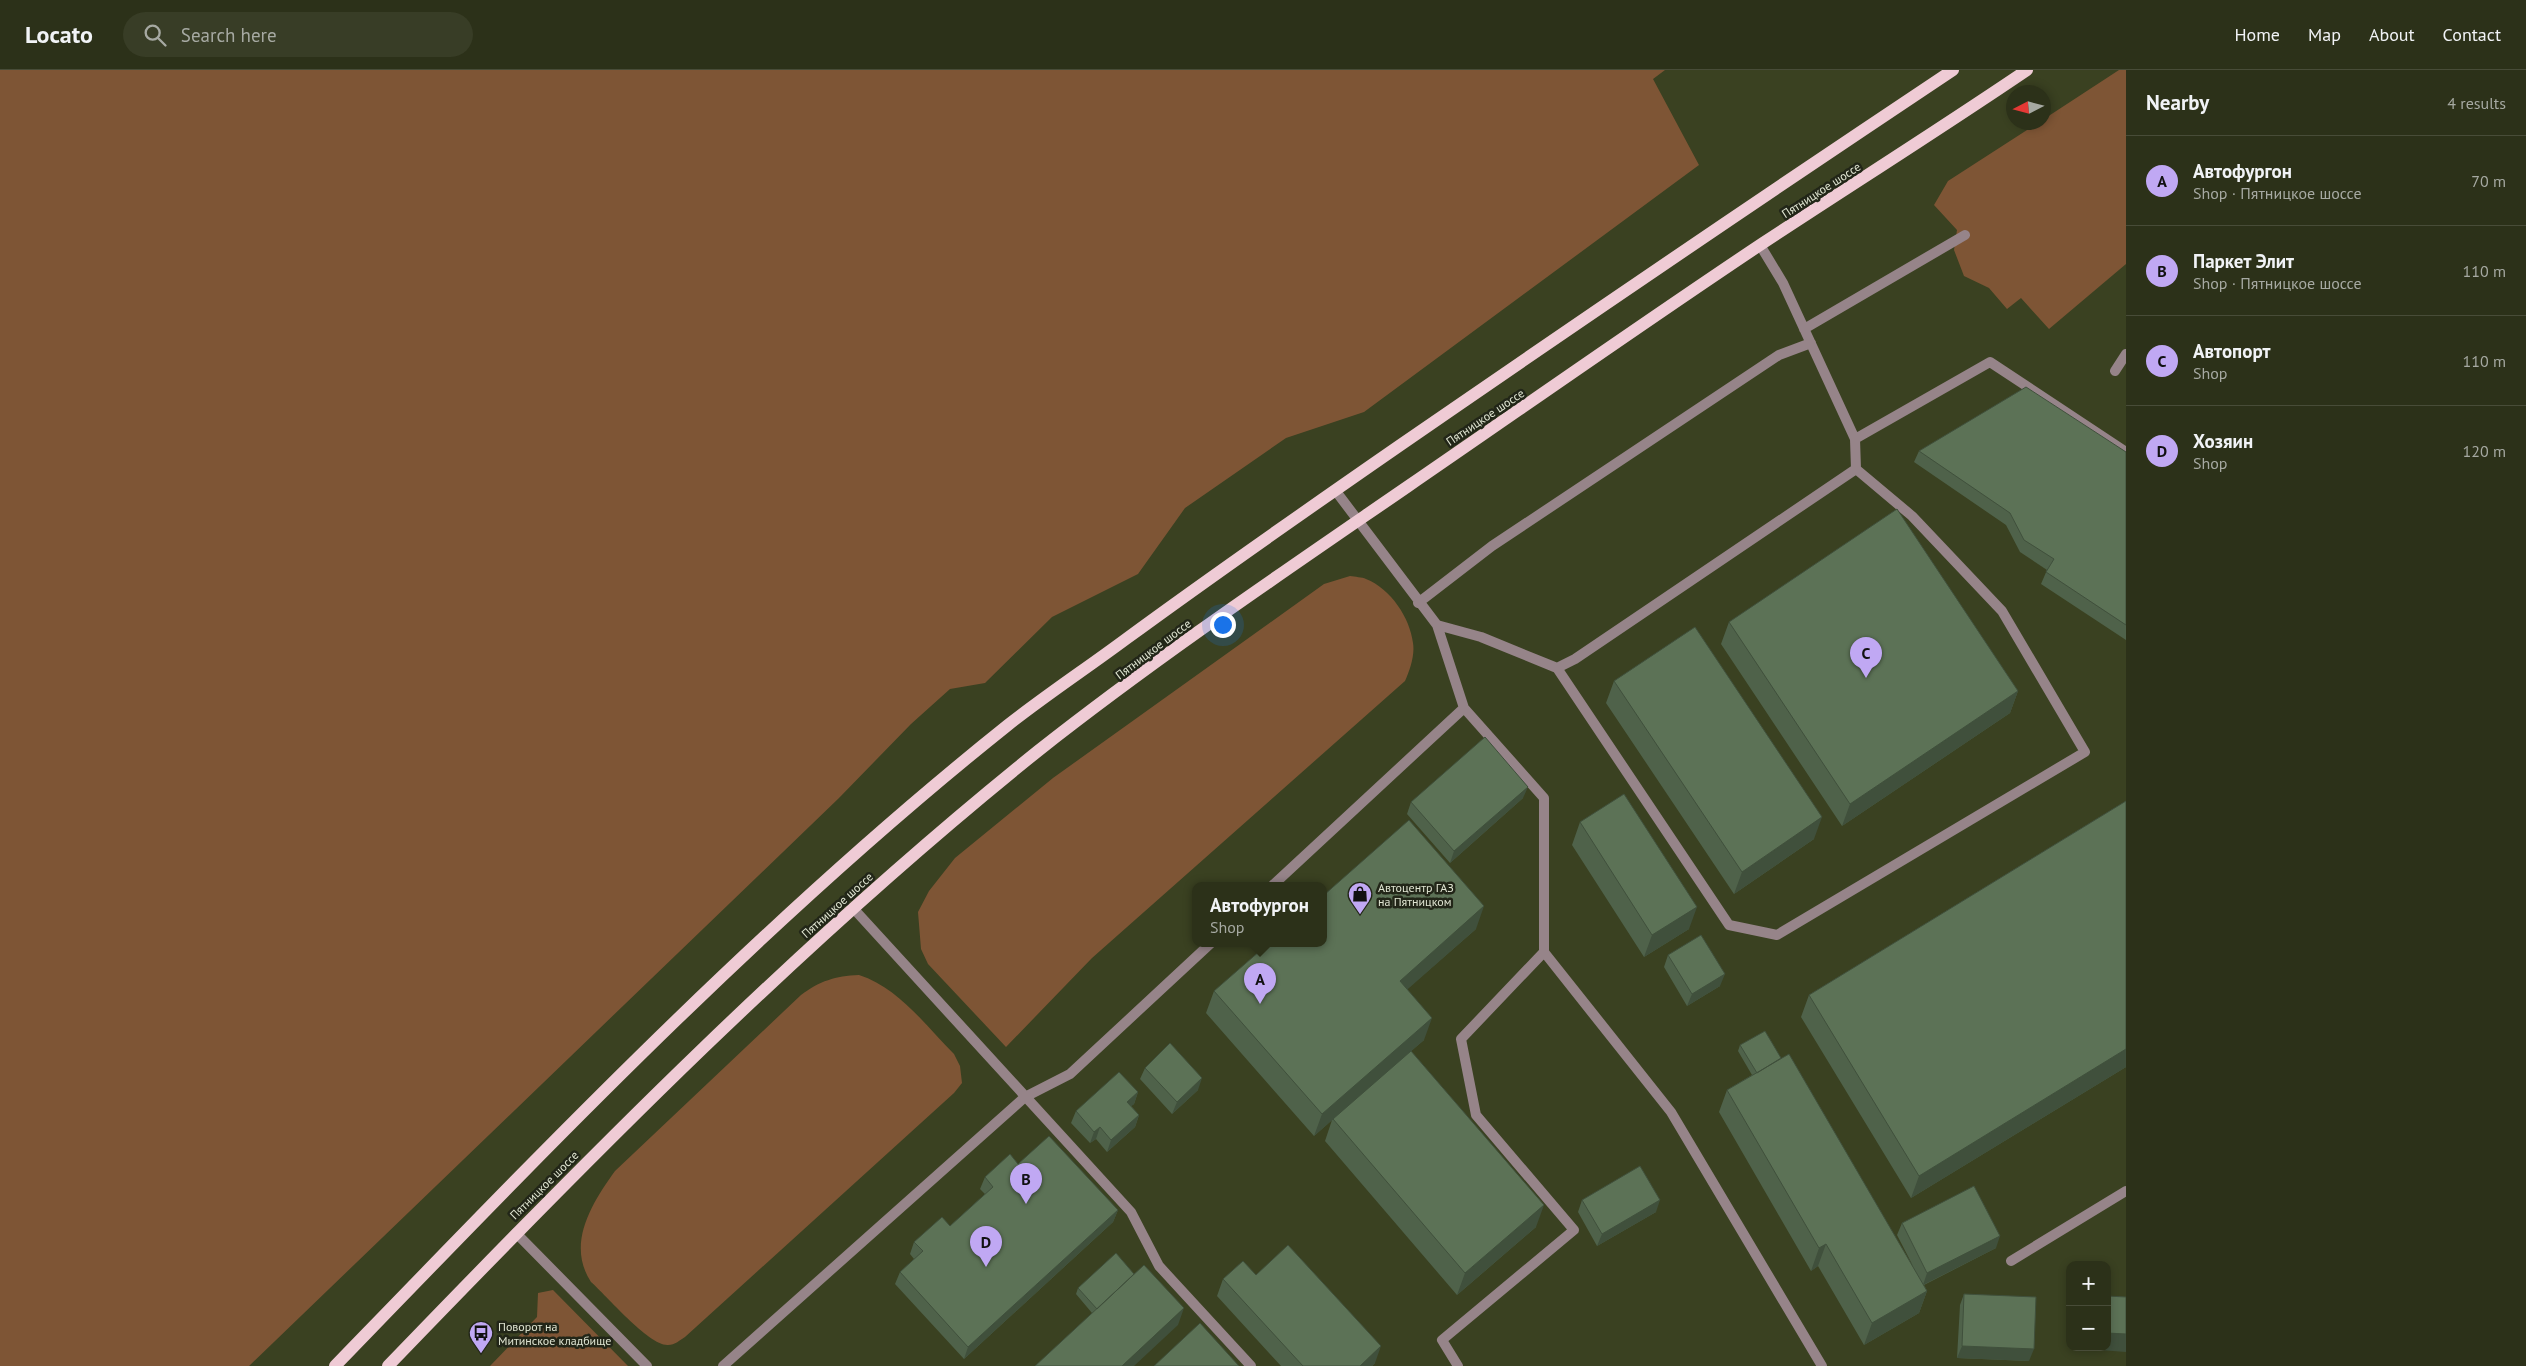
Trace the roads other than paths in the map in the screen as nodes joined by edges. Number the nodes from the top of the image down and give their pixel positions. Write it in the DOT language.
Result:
graph roads {
  1 [pos="1953,70"];
  2 [pos="2027,70"];
  3 [pos="1965,235"];
  4 [pos="1760,245"];
  5 [pos="1804,329"];
  6 [pos="1811,344"];
  7 [pos="2126,354"];
  8 [pos="2115,371"];
  9 [pos="1855,439"];
  10 [pos="2126,452"];
  11 [pos="1856,469"];
  12 [pos="1335,490"];
  13 [pos="1358,521"];
  14 [pos="1418,602"];
  15 [pos="1436,625"];
  16 [pos="1557,668"];
  17 [pos="1464,708"];
  18 [pos="1276,882"];
  19 [pos="853,908"];
  20 [pos="1207,947"];
  21 [pos="1544,952"];
  22 [pos="1025,1096"];
  23 [pos="2126,1191"];
  24 [pos="516,1233"];
  25 [pos="2011,1261"];
  26 [pos="335,1366"];
  27 [pos="388,1366"];
  28 [pos="647,1366"];
  29 [pos="723,1366"];
  30 [pos="1251,1366"];
  31 [pos="1458,1366"];
  32 [pos="1822,1366"];
  1 -- 12 [label="main road, Пятницкое шоссе"];
  2 -- 4 [label="main road, Пятницкое шоссе"];
  3 -- 5 [label="lane"];
  4 -- 5 [label="lane"];
  4 -- 13 [label="main road, Пятницкое шоссе"];
  5 -- 6 [label="lane"];
  6 -- 9 [label="lane"];
  6 -- 14 [label="lane"];
  7 -- 8 [label="lane"];
  9 -- 10 [label="lane"];
  9 -- 11 [label="lane"];
  11 -- 16 [label="lane"];
  11 -- 16 [label="lane"];
  12 -- 13 [label="lane"];
  12 -- 26 [label="main road, Пятницкое шоссе"];
  13 -- 14 [label="lane"];
  13 -- 19 [label="main road, Пятницкое шоссе"];
  14 -- 15 [label="lane"];
  15 -- 16 [label="lane"];
  15 -- 17 [label="lane"];
  17 -- 18 [label="lane"];
  17 -- 21 [label="lane"];
  19 -- 22 [label="lane"];
  19 -- 24 [label="main road, Пятницкое шоссе"];
  20 -- 22 [label="lane"];
  21 -- 31 [label="lane"];
  21 -- 32 [label="lane"];
  22 -- 29 [label="lane"];
  22 -- 30 [label="lane"];
  23 -- 25 [label="lane"];
  24 -- 27 [label="main road, Пятницкое шоссе"];
  24 -- 28 [label="lane"];
}
